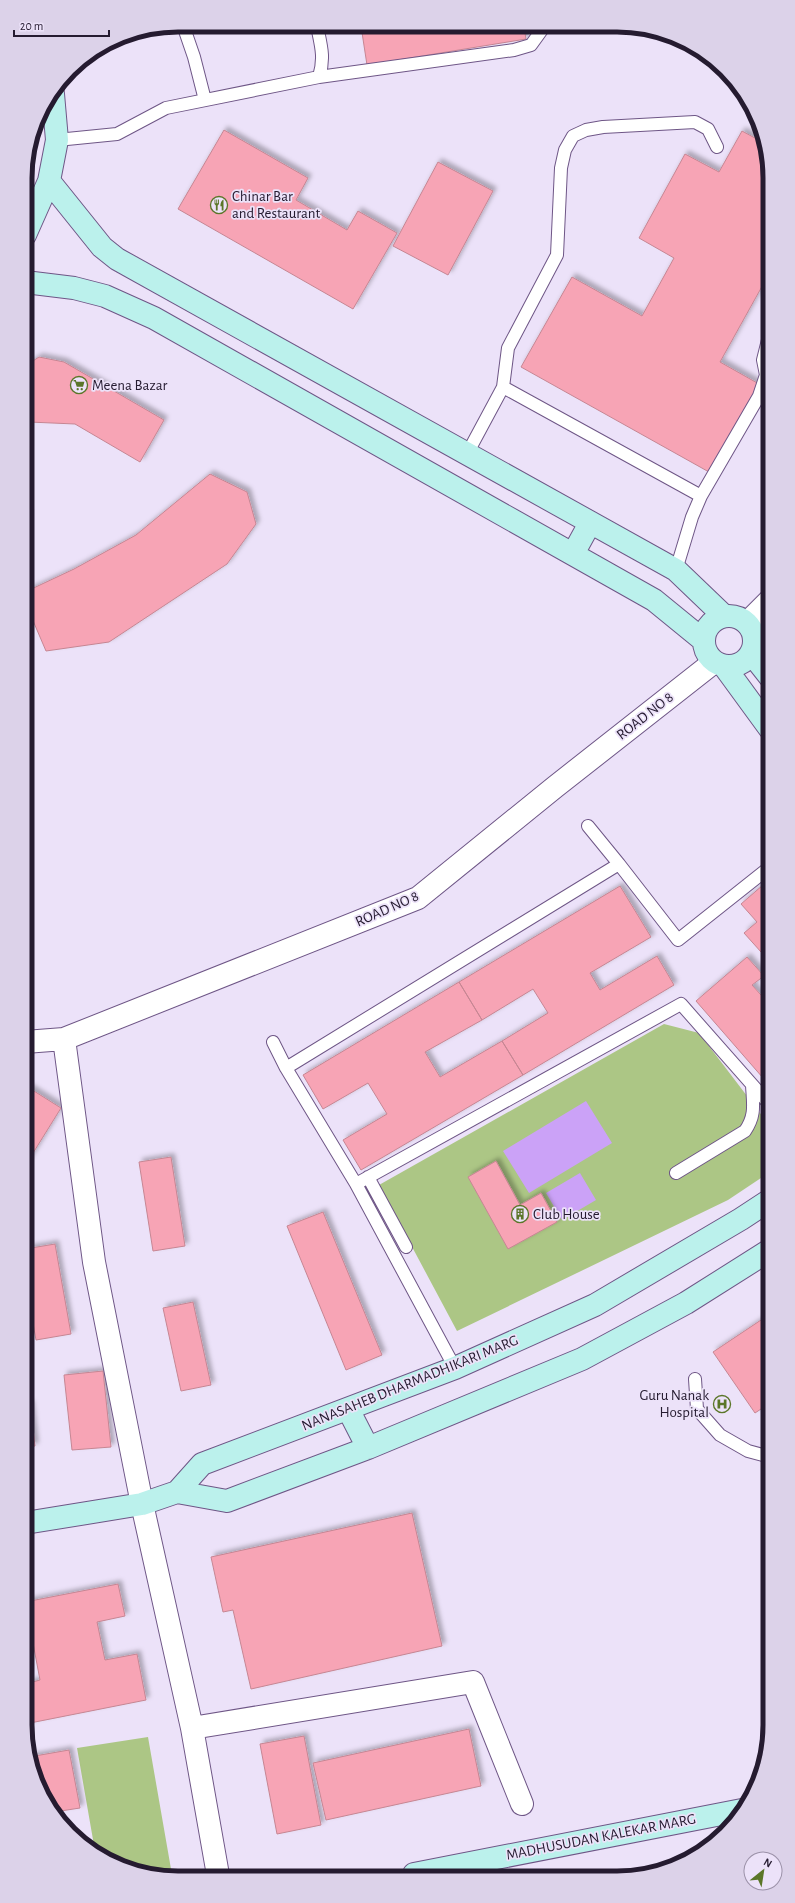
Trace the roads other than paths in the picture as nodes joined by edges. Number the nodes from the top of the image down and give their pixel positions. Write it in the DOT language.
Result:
graph roads {
  1 [pos="185,32"];
  2 [pos="318,32"];
  3 [pos="540,32"];
  4 [pos="319,77"];
  5 [pos="205,100"];
  6 [pos="54,103"];
  7 [pos="56,140"];
  8 [pos="717,147"];
  9 [pos="49,181"];
  10 [pos="32,219"];
  11 [pos="151,279"];
  12 [pos="32,283"];
  13 [pos="134,309"];
  14 [pos="763,384"];
  15 [pos="503,387"];
  16 [pos="364,397"];
  17 [pos="347,427"];
  18 [pos="467,454"];
  19 [pos="701,496"];
  20 [pos="590,523"];
  21 [pos="573,554"];
  22 [pos="676,570"];
  23 [pos="763,607"];
  24 [pos="724,616"];
  25 [pos="747,624"];
  26 [pos="703,640"];
  27 [pos="751,654"];
  28 [pos="719,664"];
  29 [pos="763,668"];
  30 [pos="763,721"];
  31 [pos="588,826"];
  32 [pos="619,864"];
  33 [pos="763,873"];
  34 [pos="64,1039"];
  35 [pos="32,1041"];
  36 [pos="273,1042"];
  37 [pos="286,1068"];
  38 [pos="752,1085"];
  39 [pos="763,1097"];
  40 [pos="676,1173"];
  41 [pos="368,1177"];
  42 [pos="356,1184"];
  43 [pos="763,1207"];
  44 [pos="406,1247"];
  45 [pos="763,1254"];
  46 [pos="455,1368"];
  47 [pos="695,1379"];
  48 [pos="348,1409"];
  49 [pos="368,1448"];
  50 [pos="763,1455"];
  51 [pos="177,1492"];
  52 [pos="142,1504"];
  53 [pos="32,1522"];
  54 [pos="192,1728"];
  55 [pos="522,1804"];
  56 [pos="735,1811"];
  57 [pos="483,1867"];
  58 [pos="217,1871"];
  59 [pos="444,1871"];
  1 -- 5 [label="lane"];
  2 -- 4 [label="lane"];
  3 -- 4 [label="lane"];
  4 -- 5 [label="lane"];
  5 -- 7 [label="lane"];
  6 -- 7 [label="street"];
  7 -- 9 [label="street"];
  8 -- 15 [label="lane"];
  9 -- 10 [label="street"];
  9 -- 11 [label="street"];
  11 -- 13 [label="street"];
  11 -- 16 [label="street"];
  12 -- 13 [label="street"];
  13 -- 17 [label="street"];
  14 -- 19 [label="lane"];
  15 -- 18 [label="lane"];
  15 -- 19 [label="lane"];
  16 -- 17 [label="street"];
  16 -- 18 [label="street"];
  17 -- 21 [label="street"];
  18 -- 20 [label="street"];
  19 -- 22 [label="lane"];
  20 -- 21 [label="street"];
  20 -- 22 [label="street"];
  21 -- 26 [label="street"];
  22 -- 24 [label="street"];
  23 -- 25 [label="street"];
  24 -- 25 [label="street"];
  24 -- 26 [label="street"];
  25 -- 27 [label="street"];
  26 -- 28 [label="street"];
  27 -- 28 [label="street"];
  27 -- 29 [label="street"];
  28 -- 30 [label="street"];
  28 -- 34 [label="street, ROAD NO 8"];
  31 -- 32 [label="lane"];
  32 -- 33 [label="lane"];
  32 -- 37 [label="lane"];
  34 -- 35 [label="street, ROAD NO 8"];
  34 -- 52 [label="street"];
  36 -- 37 [label="lane"];
  37 -- 42 [label="lane"];
  38 -- 39 [label="lane"];
  38 -- 40 [label="lane"];
  38 -- 41 [label="lane"];
  41 -- 42 [label="lane"];
  41 -- 44 [label="lane"];
  42 -- 46 [label="lane"];
  43 -- 46 [label="street, NANASAHEB DHARMADHIKARI MARG"];
  45 -- 49 [label="street, NANASAHEB DHARMADHIKARI MARG"];
  46 -- 48 [label="street, NANASAHEB DHARMADHIKARI MARG"];
  47 -- 50 [label="lane"];
  48 -- 49 [label="street"];
  48 -- 51 [label="street, NANASAHEB DHARMADHIKARI MARG"];
  49 -- 51 [label="street, NANASAHEB DHARMADHIKARI MARG"];
  51 -- 52 [label="street, NANASAHEB DHARMADHIKARI MARG"];
  52 -- 53 [label="street, NANASAHEB DHARMADHIKARI MARG"];
  52 -- 54 [label="street"];
  54 -- 55 [label="street"];
  54 -- 58 [label="street"];
  56 -- 57 [label="street, MADHUSUDAN KALEKAR MARG"];
  57 -- 59 [label="street, MADHUSUDAN KALEKAR MARG"];
}
